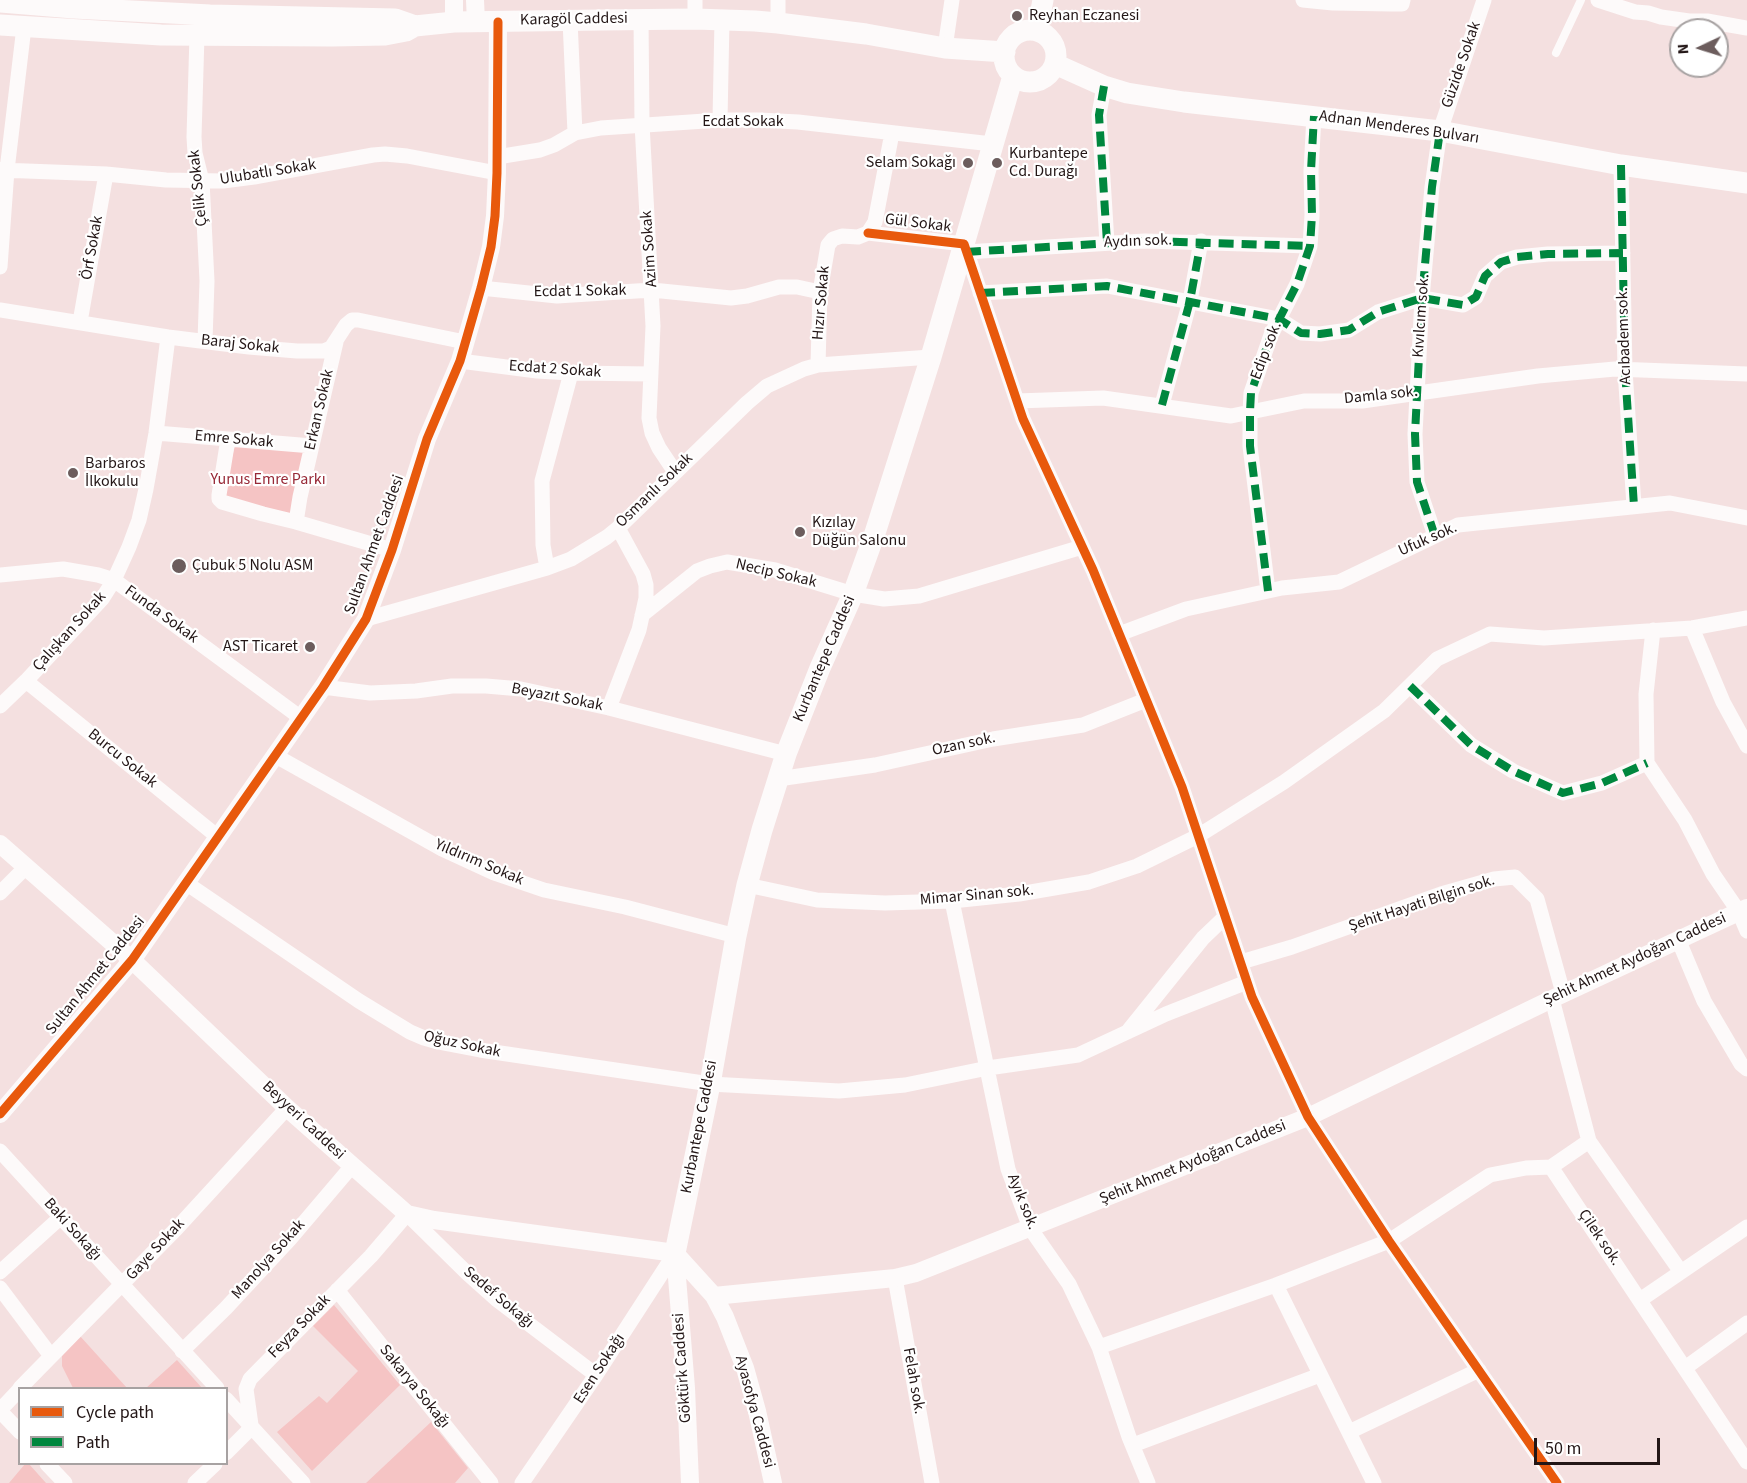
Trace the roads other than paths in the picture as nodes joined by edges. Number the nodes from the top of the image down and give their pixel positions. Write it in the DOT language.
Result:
graph roads {
  1 [pos="454,0"];
  2 [pos="475,0"];
  3 [pos="778,0"];
  4 [pos="952,0"];
  5 [pos="1043,0"];
  6 [pos="1302,0"];
  7 [pos="1484,0"];
  8 [pos="1581,0"];
  9 [pos="1598,0"];
  10 [pos="1333,1"];
  11 [pos="0,2"];
  12 [pos="1402,2"];
  13 [pos="44,3"];
  14 [pos="174,7"];
  15 [pos="695,10"];
  16 [pos="570,20"];
  17 [pos="641,20"];
  18 [pos="722,20"];
  19 [pos="454,22"];
  20 [pos="476,22"];
  21 [pos="498,22"];
  22 [pos="778,22"];
  23 [pos="0,25"];
  24 [pos="415,26"];
  25 [pos="24,27"];
  26 [pos="1747,28"];
  27 [pos="1037,31"];
  28 [pos="197,35"];
  29 [pos="945,48"];
  30 [pos="1005,52"];
  31 [pos="1556,53"];
  32 [pos="1055,64"];
  33 [pos="1013,76"];
  34 [pos="1104,86"];
  35 [pos="1314,116"];
  36 [pos="720,120"];
  37 [pos="642,124"];
  38 [pos="1440,131"];
  39 [pos="575,133"];
  40 [pos="892,133"];
  41 [pos="993,144"];
  42 [pos="497,165"];
  43 [pos="1621,165"];
  44 [pos="4,170"];
  45 [pos="106,174"];
  46 [pos="202,181"];
  47 [pos="1747,183"];
  48 [pos="868,233"];
  49 [pos="1201,241"];
  50 [pos="1107,243"];
  51 [pos="1310,246"];
  52 [pos="965,248"];
  53 [pos="1623,253"];
  54 [pos="0,267"];
  55 [pos="481,288"];
  56 [pos="652,290"];
  57 [pos="820,292"];
  58 [pos="980,293"];
  59 [pos="1422,298"];
  60 [pos="1190,301"];
  61 [pos="0,310"];
  62 [pos="1279,319"];
  63 [pos="80,322"];
  64 [pos="168,337"];
  65 [pos="205,341"];
  66 [pos="336,342"];
  67 [pos="465,342"];
  68 [pos="931,357"];
  69 [pos="460,361"];
  70 [pos="818,364"];
  71 [pos="1625,370"];
  72 [pos="571,373"];
  73 [pos="651,374"];
  74 [pos="1747,374"];
  75 [pos="1417,393"];
  76 [pos="1017,401"];
  77 [pos="1162,405"];
  78 [pos="1250,412"];
  79 [pos="156,433"];
  80 [pos="228,439"];
  81 [pos="312,446"];
  82 [pos="675,472"];
  83 [pos="1634,506"];
  84 [pos="1747,519"];
  85 [pos="296,522"];
  86 [pos="618,528"];
  87 [pos="1435,536"];
  88 [pos="1082,547"];
  89 [pos="392,550"];
  90 [pos="547,568"];
  91 [pos="0,575"];
  92 [pos="114,580"];
  93 [pos="1268,591"];
  94 [pos="853,594"];
  95 [pos="642,615"];
  96 [pos="1747,618"];
  97 [pos="366,619"];
  98 [pos="1692,628"];
  99 [pos="1653,630"];
  100 [pos="1119,634"];
  101 [pos="26,681"];
  102 [pos="1410,686"];
  103 [pos="323,687"];
  104 [pos="1146,700"];
  105 [pos="0,706"];
  106 [pos="609,708"];
  107 [pos="301,718"];
  108 [pos="1747,747"];
  109 [pos="786,754"];
  110 [pos="274,755"];
  111 [pos="1647,763"];
  112 [pos="778,779"];
  113 [pos="1198,836"];
  114 [pos="218,837"];
  115 [pos="0,844"];
  116 [pos="26,867"];
  117 [pos="186,883"];
  118 [pos="747,885"];
  119 [pos="0,893"];
  120 [pos="952,901"];
  121 [pos="1743,910"];
  122 [pos="1225,917"];
  123 [pos="1747,931"];
  124 [pos="736,936"];
  125 [pos="1678,939"];
  126 [pos="132,960"];
  127 [pos="1241,962"];
  128 [pos="1247,982"];
  129 [pos="1558,996"];
  130 [pos="1127,1032"];
  131 [pos="988,1068"];
  132 [pos="1747,1069"];
  133 [pos="710,1084"];
  134 [pos="287,1108"];
  135 [pos="0,1114"];
  136 [pos="1308,1117"];
  137 [pos="1589,1141"];
  138 [pos="0,1151"];
  139 [pos="352,1166"];
  140 [pos="1551,1167"];
  141 [pos="407,1214"];
  142 [pos="61,1218"];
  143 [pos="1747,1227"];
  144 [pos="1030,1228"];
  145 [pos="1389,1241"];
  146 [pos="675,1252"];
  147 [pos="0,1272"];
  148 [pos="1680,1272"];
  149 [pos="895,1278"];
  150 [pos="122,1285"];
  151 [pos="1276,1286"];
  152 [pos="0,1288"];
  153 [pos="337,1290"];
  154 [pos="714,1296"];
  155 [pos="1640,1300"];
  156 [pos="1747,1323"];
  157 [pos="1099,1347"];
  158 [pos="182,1351"];
  159 [pos="51,1356"];
  160 [pos="1685,1368"];
  161 [pos="1479,1370"];
  162 [pos="596,1375"];
  163 [pos="1320,1375"];
  164 [pos="22,1387"];
  165 [pos="215,1387"];
  166 [pos="18,1391"];
  167 [pos="228,1401"];
  168 [pos="0,1410"];
  169 [pos="251,1425"];
  170 [pos="18,1430"];
  171 [pos="1349,1432"];
  172 [pos="1133,1445"];
  173 [pos="228,1451"];
  174 [pos="1747,1462"];
  175 [pos="48,1465"];
  176 [pos="214,1465"];
  177 [pos="65,1483"];
  178 [pos="195,1483"];
  179 [pos="303,1483"];
  180 [pos="491,1483"];
  181 [pos="522,1483"];
  182 [pos="690,1483"];
  183 [pos="773,1483"];
  184 [pos="932,1483"];
  185 [pos="1148,1483"];
  186 [pos="1374,1483"];
  187 [pos="1557,1483"];
  1 -- 19 [label="street"];
  2 -- 20 [label="street"];
  3 -- 22 [label="street"];
  4 -- 29 [label="street"];
  5 -- 27 [label="main road"];
  6 -- 10 [label="street"];
  7 -- 38 [label="street, Güzide Sokak"];
  8 -- 31 [label="lane"];
  9 -- 26 [label="street"];
  10 -- 12 [label="street"];
  11 -- 13 [label="main road, Karagöl Caddesi"];
  13 -- 14 [label="main road, Karagöl Caddesi"];
  14 -- 24 [label="main road, Karagöl Caddesi"];
  15 -- 17 [label="main road, Karagöl Caddesi"];
  15 -- 18 [label="main road, Karagöl Caddesi"];
  16 -- 17 [label="main road, Karagöl Caddesi"];
  16 -- 21 [label="main road, Karagöl Caddesi"];
  16 -- 39 [label="street"];
  17 -- 37 [label="street, Azim Sokak"];
  18 -- 22 [label="main road, Karagöl Caddesi"];
  18 -- 36 [label="street"];
  19 -- 20 [label="main road, Karagöl Caddesi"];
  19 -- 24 [label="main road, Karagöl Caddesi"];
  20 -- 21 [label="main road, Karagöl Caddesi"];
  21 -- 42 [label="street, Sultan Ahmet Caddesi"];
  22 -- 29 [label="main road, Karagöl Caddesi"];
  23 -- 25 [label="main road"];
  24 -- 28 [label="main road"];
  25 -- 28 [label="main road"];
  25 -- 44 [label="street"];
  27 -- 30 [label="main road"];
  27 -- 32 [label="main road"];
  28 -- 46 [label="street, Çelik Sokak"];
  29 -- 30 [label="main road, Karagöl Caddesi"];
  30 -- 33 [label="main road"];
  32 -- 33 [label="main road"];
  32 -- 34 [label="main road, Adnan Menderes Bulvarı"];
  33 -- 41 [label="main road, Kurbantepe Caddesi"];
  34 -- 35 [label="main road, Adnan Menderes Bulvarı"];
  34 -- 50 [label="street"];
  35 -- 38 [label="main road, Adnan Menderes Bulvarı"];
  35 -- 51 [label="street, Edip sok."];
  36 -- 37 [label="street, Ecdat Sokak"];
  36 -- 40 [label="street, Ecdat Sokak"];
  37 -- 39 [label="street, Ecdat Sokak"];
  37 -- 56 [label="street, Azim Sokak"];
  38 -- 43 [label="main road, Adnan Menderes Bulvarı"];
  38 -- 59 [label="street, Kıvılcım sok."];
  39 -- 42 [label="street, Ecdat Sokak"];
  40 -- 41 [label="street, Ecdat Sokak"];
  40 -- 48 [label="street"];
  41 -- 52 [label="main road, Kurbantepe Caddesi"];
  42 -- 46 [label="street, Ulubatlı Sokak"];
  42 -- 55 [label="street, Sultan Ahmet Caddesi"];
  43 -- 47 [label="main road, Adnan Menderes Bulvarı"];
  43 -- 53 [label="street, Acıbadem sok."];
  44 -- 45 [label="street, Ulubatlı Sokak"];
  44 -- 54 [label="street"];
  45 -- 46 [label="street, Ulubatlı Sokak"];
  45 -- 63 [label="street, Örf Sokak"];
  46 -- 65 [label="street, Çelik Sokak"];
  48 -- 52 [label="street, Gül Sokak"];
  48 -- 57 [label="street, Hızır Sokak"];
  49 -- 50 [label="street, Aydın sok."];
  49 -- 51 [label="street, Aydın sok."];
  49 -- 60 [label="street"];
  50 -- 52 [label="street, Aydın sok."];
  51 -- 62 [label="street, Edip sok."];
  52 -- 58 [label="street"];
  52 -- 68 [label="main road, Kurbantepe Caddesi"];
  53 -- 59 [label="street"];
  53 -- 71 [label="street, Acıbadem sok."];
  55 -- 56 [label="street, Ecdat 1 Sokak"];
  55 -- 67 [label="street, Sultan Ahmet Caddesi"];
  56 -- 57 [label="street, Ecdat 1 Sokak"];
  56 -- 73 [label="street, Azim Sokak"];
  57 -- 70 [label="street, Hızır Sokak"];
  58 -- 60 [label="street"];
  58 -- 76 [label="street"];
  59 -- 62 [label="street"];
  59 -- 75 [label="street, Kıvılcım sok."];
  60 -- 62 [label="street"];
  60 -- 77 [label="street"];
  61 -- 63 [label="street, Baraj Sokak"];
  62 -- 78 [label="street, Edip sok."];
  63 -- 64 [label="street, Baraj Sokak"];
  64 -- 65 [label="street, Baraj Sokak"];
  64 -- 79 [label="street, Çalışkan Sokak"];
  65 -- 66 [label="street, Baraj Sokak"];
  66 -- 67 [label="street"];
  66 -- 81 [label="street, Erkan Sokak"];
  67 -- 69 [label="street, Sultan Ahmet Caddesi"];
  68 -- 70 [label="street, Osmanlı Sokak"];
  68 -- 94 [label="main road, Kurbantepe Caddesi"];
  69 -- 72 [label="street, Ecdat 2 Sokak"];
  69 -- 89 [label="street, Sultan Ahmet Caddesi"];
  70 -- 82 [label="street, Osmanlı Sokak"];
  71 -- 74 [label="street, Damla sok."];
  71 -- 75 [label="street, Damla sok."];
  71 -- 83 [label="street, Acıbadem sok."];
  72 -- 73 [label="street, Ecdat 2 Sokak"];
  72 -- 90 [label="street"];
  73 -- 82 [label="street, Azim Sokak"];
  75 -- 78 [label="street, Damla sok."];
  75 -- 87 [label="street, Kıvılcım sok."];
  76 -- 77 [label="street, Damla sok."];
  76 -- 88 [label="street"];
  77 -- 78 [label="street, Damla sok."];
  78 -- 93 [label="street, Edip sok."];
  79 -- 80 [label="street, Emre Sokak"];
  79 -- 92 [label="street, Çalışkan Sokak"];
  80 -- 81 [label="street, Emre Sokak"];
  80 -- 85 [label="street"];
  81 -- 85 [label="street, Erkan Sokak"];
  82 -- 86 [label="street, Osmanlı Sokak"];
  83 -- 84 [label="street, Ufuk sok."];
  83 -- 87 [label="street, Ufuk sok."];
  85 -- 89 [label="street"];
  86 -- 90 [label="street, Osmanlı Sokak"];
  86 -- 95 [label="street"];
  87 -- 93 [label="street, Ufuk sok."];
  88 -- 94 [label="street, Necip Sokak"];
  88 -- 100 [label="street"];
  89 -- 97 [label="street, Sultan Ahmet Caddesi"];
  90 -- 97 [label="street, Osmanlı Sokak"];
  91 -- 92 [label="street, Funda Sokak"];
  92 -- 101 [label="street, Çalışkan Sokak"];
  92 -- 107 [label="street, Funda Sokak"];
  93 -- 100 [label="street, Ufuk sok."];
  94 -- 95 [label="street, Necip Sokak"];
  94 -- 109 [label="main road, Kurbantepe Caddesi"];
  95 -- 106 [label="street"];
  96 -- 98 [label="street, Mimar Sinan sok."];
  97 -- 103 [label="street, Sultan Ahmet Caddesi"];
  98 -- 99 [label="street, Mimar Sinan sok."];
  98 -- 108 [label="street"];
  99 -- 102 [label="street, Mimar Sinan sok."];
  99 -- 111 [label="street"];
  100 -- 104 [label="street"];
  101 -- 105 [label="street, Çalışkan Sokak"];
  101 -- 114 [label="street, Burcu Sokak"];
  102 -- 111 [label="street"];
  102 -- 113 [label="street, Mimar Sinan sok."];
  103 -- 106 [label="street, Beyazıt Sokak"];
  103 -- 107 [label="street, Sultan Ahmet Caddesi"];
  104 -- 112 [label="street, Ozan sok."];
  104 -- 113 [label="street"];
  106 -- 109 [label="street, Beyazıt Sokak"];
  107 -- 110 [label="street, Sultan Ahmet Caddesi"];
  109 -- 112 [label="main road, Kurbantepe Caddesi"];
  110 -- 114 [label="street, Sultan Ahmet Caddesi"];
  110 -- 124 [label="street, Yıldırım Sokak"];
  111 -- 121 [label="street"];
  112 -- 118 [label="main road, Kurbantepe Caddesi"];
  113 -- 120 [label="street, Mimar Sinan sok."];
  113 -- 122 [label="street"];
  114 -- 117 [label="street, Sultan Ahmet Caddesi"];
  115 -- 116 [label="street, Beyyeri Caddesi"];
  116 -- 119 [label="street"];
  116 -- 126 [label="street, Beyyeri Caddesi"];
  117 -- 126 [label="street, Sultan Ahmet Caddesi"];
  117 -- 133 [label="street, Oğuz Sokak"];
  118 -- 120 [label="street, Mimar Sinan sok."];
  118 -- 124 [label="main road, Kurbantepe Caddesi"];
  120 -- 131 [label="street, Ayık sok."];
  121 -- 123 [label="street"];
  121 -- 125 [label="street, Şehit Ahmet Aydoğan Caddesi"];
  122 -- 127 [label="street"];
  122 -- 130 [label="street"];
  124 -- 133 [label="main road, Kurbantepe Caddesi"];
  125 -- 129 [label="street, Şehit Ahmet Aydoğan Caddesi"];
  125 -- 132 [label="street"];
  126 -- 134 [label="street, Beyyeri Caddesi"];
  126 -- 135 [label="street, Sultan Ahmet Caddesi"];
  127 -- 128 [label="street"];
  127 -- 129 [label="street, Şehit Hayati Bilgin sok."];
  128 -- 130 [label="street, Oğuz Sokak"];
  128 -- 136 [label="street"];
  129 -- 136 [label="street, Şehit Ahmet Aydoğan Caddesi"];
  129 -- 137 [label="street"];
  130 -- 131 [label="street, Oğuz Sokak"];
  131 -- 133 [label="street, Oğuz Sokak"];
  131 -- 144 [label="street, Ayık sok."];
  133 -- 146 [label="main road, Kurbantepe Caddesi"];
  134 -- 139 [label="street, Beyyeri Caddesi"];
  134 -- 150 [label="street, Gaye Sokak"];
  136 -- 144 [label="street, Şehit Ahmet Aydoğan Caddesi"];
  136 -- 145 [label="street"];
  137 -- 140 [label="street"];
  137 -- 148 [label="street"];
  138 -- 142 [label="street, Baki Sokağı"];
  139 -- 141 [label="street, Beyyeri Caddesi"];
  139 -- 158 [label="street, Manolya Sokak"];
  140 -- 145 [label="street"];
  140 -- 155 [label="street, Çilek sok."];
  141 -- 146 [label="street, Beyyeri Caddesi"];
  141 -- 153 [label="street, Feyza Sokak"];
  141 -- 162 [label="street, Sedef Sokağı"];
  142 -- 147 [label="street"];
  142 -- 150 [label="street, Baki Sokağı"];
  143 -- 148 [label="street"];
  144 -- 149 [label="street, Şehit Ahmet Aydoğan Caddesi"];
  144 -- 157 [label="street, Ayık sok."];
  145 -- 151 [label="street"];
  145 -- 161 [label="street"];
  146 -- 154 [label="street, Ayasofya Caddesi"];
  146 -- 162 [label="street, Esen Sokağı"];
  146 -- 182 [label="street, Göktürk Caddesi"];
  148 -- 155 [label="street"];
  149 -- 154 [label="street, Şehit Ahmet Aydoğan Caddesi"];
  149 -- 184 [label="street, Felah sok."];
  150 -- 158 [label="street, Baki Sokağı"];
  150 -- 159 [label="street, Gaye Sokak"];
  151 -- 157 [label="street"];
  151 -- 163 [label="street"];
  152 -- 159 [label="street"];
  153 -- 169 [label="street, Feyza Sokak"];
  153 -- 180 [label="street, Sakarya Sokağı"];
  154 -- 183 [label="street, Ayasofya Caddesi"];
  155 -- 160 [label="street, Çilek sok."];
  156 -- 160 [label="street"];
  157 -- 172 [label="street, Ayık sok."];
  158 -- 165 [label="street, Baki Sokağı"];
  159 -- 164 [label="street, Gaye Sokak"];
  160 -- 174 [label="street, Çilek sok."];
  161 -- 171 [label="street"];
  161 -- 187 [label="street"];
  162 -- 181 [label="street, Esen Sokağı"];
  163 -- 171 [label="street"];
  163 -- 172 [label="street"];
  166 -- 168 [label="street, Gaye Sokak"];
  167 -- 169 [label="street"];
  168 -- 170 [label="street"];
  169 -- 173 [label="street"];
  169 -- 179 [label="street"];
  171 -- 186 [label="street"];
  172 -- 185 [label="street, Ayık sok."];
  175 -- 177 [label="street"];
  176 -- 178 [label="street"];
}
